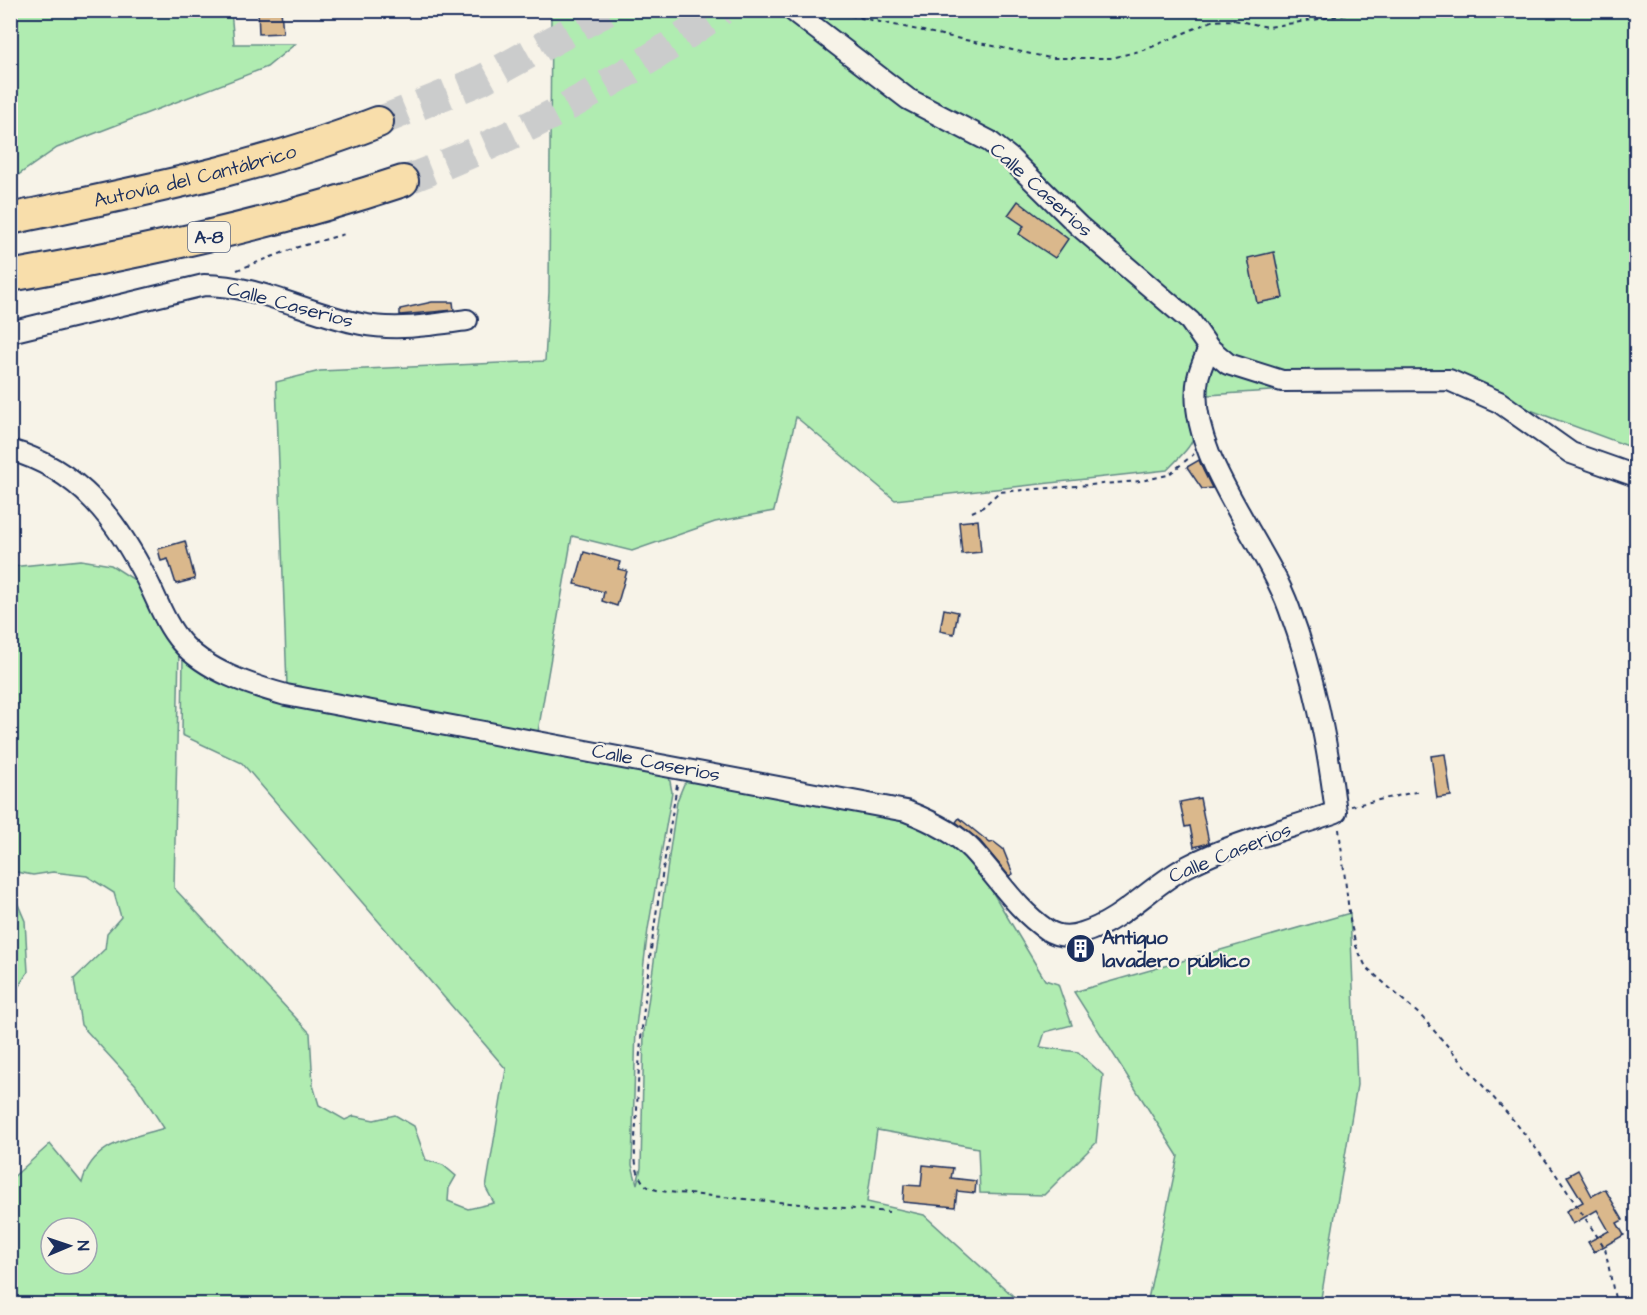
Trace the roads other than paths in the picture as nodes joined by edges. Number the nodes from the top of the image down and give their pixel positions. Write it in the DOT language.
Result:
graph roads {
  1 [pos="794,12"];
  2 [pos="378,123"];
  3 [pos="403,181"];
  4 [pos="10,219"];
  5 [pos="10,276"];
  6 [pos="467,320"];
  7 [pos="10,332"];
  8 [pos="1209,348"];
  9 [pos="10,450"];
  10 [pos="1636,476"];
  1 -- 8 [label="street, Calle Caserios"];
  2 -- 4 [label="highway, Autovía del Cantábrico"];
  3 -- 5 [label="highway, A-8"];
  6 -- 7 [label="street, Calle Caserios"];
  8 -- 9 [label="street, Calle Caserios"];
  8 -- 10 [label="street, Calle Caserios"];
}
